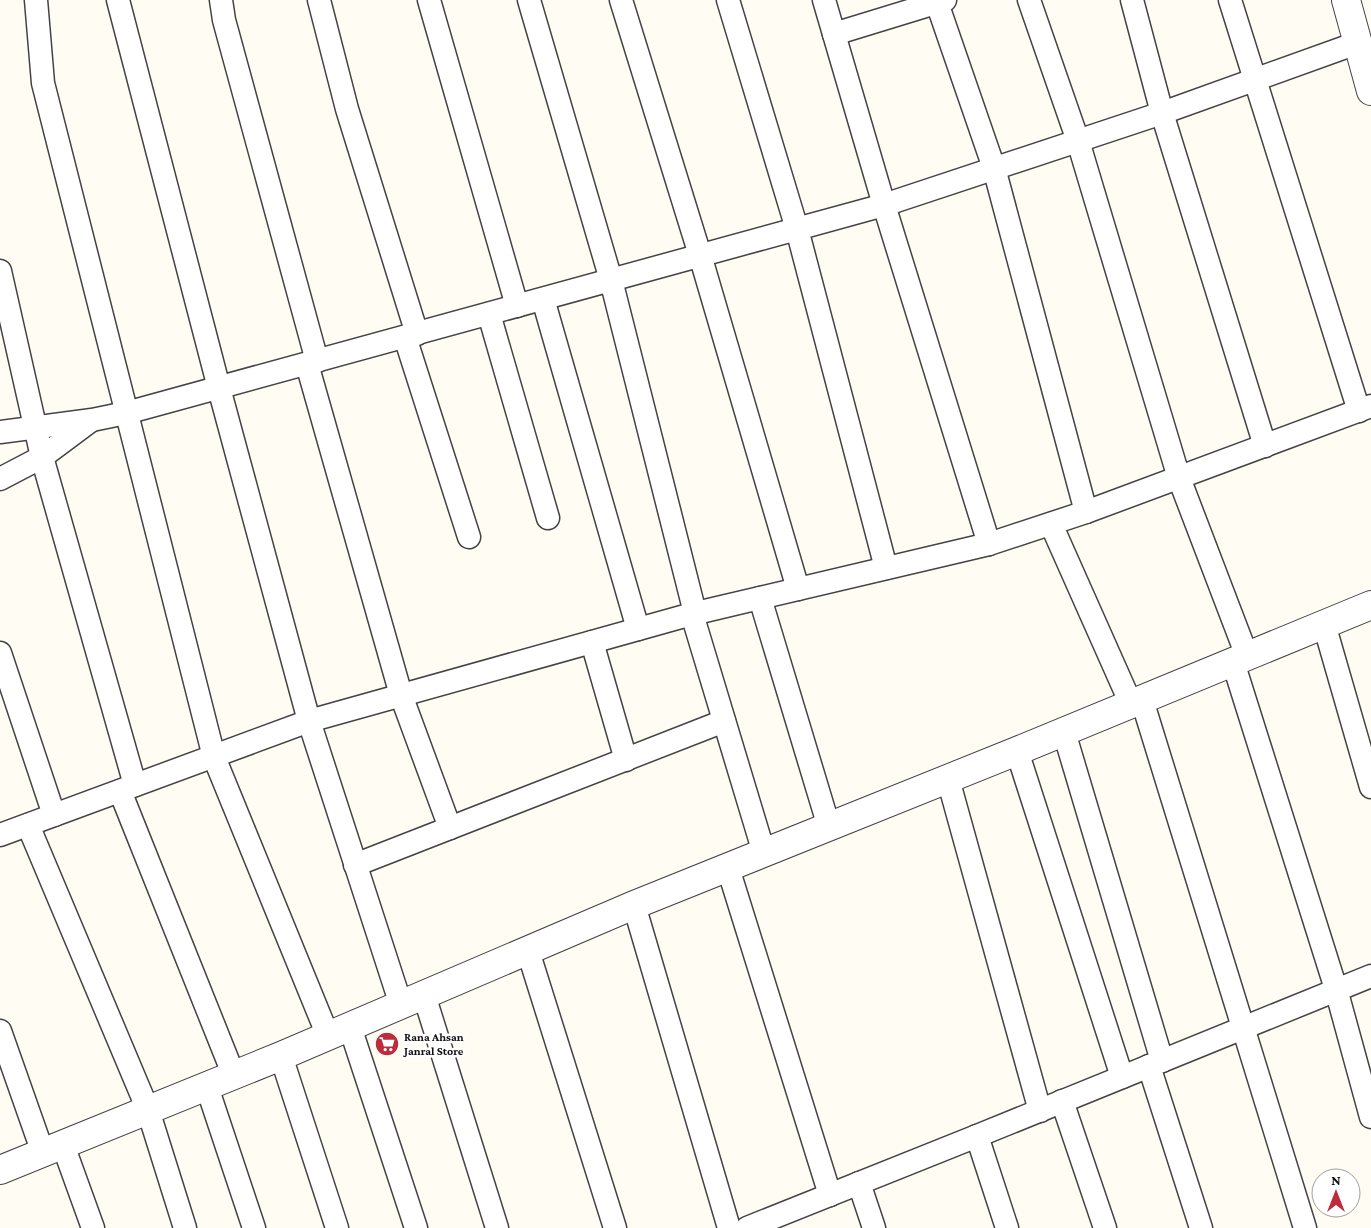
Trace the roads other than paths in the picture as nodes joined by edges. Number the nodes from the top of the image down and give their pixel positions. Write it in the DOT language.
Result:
graph roads {
  1 [pos="36,0"];
  2 [pos="118,0"];
  3 [pos="221,0"];
  4 [pos="319,0"];
  5 [pos="429,0"];
  6 [pos="529,0"];
  7 [pos="621,0"];
  8 [pos="728,0"];
  9 [pos="824,0"];
  10 [pos="1030,0"];
  11 [pos="1132,0"];
  12 [pos="1230,0"];
  13 [pos="1346,0"];
  14 [pos="940,1"];
  15 [pos="834,34"];
  16 [pos="1363,50"];
  17 [pos="1255,80"];
  18 [pos="1371,91"];
  19 [pos="1162,113"];
  20 [pos="1078,141"];
  21 [pos="994,168"];
  22 [pos="884,204"];
  23 [pos="796,229"];
  24 [pos="700,255"];
  25 [pos="0,271"];
  26 [pos="611,280"];
  27 [pos="543,299"];
  28 [pos="518,306"];
  29 [pos="489,314"];
  30 [pos="411,335"];
  31 [pos="312,362"];
  32 [pos="219,388"];
  33 [pos="1365,408"];
  34 [pos="126,413"];
  35 [pos="92,420"];
  36 [pos="36,428"];
  37 [pos="0,432"];
  38 [pos="1265,446"];
  39 [pos="42,457"];
  40 [pos="1179,478"];
  41 [pos="0,479"];
  42 [pos="1086,512"];
  43 [pos="548,518"];
  44 [pos="1051,524"];
  45 [pos="469,537"];
  46 [pos="989,544"];
  47 [pos="886,568"];
  48 [pos="798,589"];
  49 [pos="760,598"];
  50 [pos="1371,605"];
  51 [pos="694,613"];
  52 [pos="1324,624"];
  53 [pos="638,629"];
  54 [pos="592,642"];
  55 [pos="0,653"];
  56 [pos="1240,659"];
  57 [pos="401,695"];
  58 [pos="1137,702"];
  59 [pos="724,721"];
  60 [pos="309,722"];
  61 [pos="1064,732"];
  62 [pos="1017,752"];
  63 [pos="214,757"];
  64 [pos="626,760"];
  65 [pos="948,779"];
  66 [pos="1371,787"];
  67 [pos="128,788"];
  68 [pos="54,815"];
  69 [pos="28,825"];
  70 [pos="829,827"];
  71 [pos="450,828"];
  72 [pos="0,835"];
  73 [pos="764,853"];
  74 [pos="355,864"];
  75 [pos="728,868"];
  76 [pos="634,905"];
  77 [pos="528,951"];
  78 [pos="1371,976"];
  79 [pos="1336,989"];
  80 [pos="413,1000"];
  81 [pos="1242,1028"];
  82 [pos="0,1030"];
  83 [pos="339,1032"];
  84 [pos="281,1056"];
  85 [pos="1156,1063"];
  86 [pos="234,1076"];
  87 [pos="1122,1077"];
  88 [pos="207,1087"];
  89 [pos="1062,1102"];
  90 [pos="148,1110"];
  91 [pos="1040,1111"];
  92 [pos="1371,1117"];
  93 [pos="977,1136"];
  94 [pos="53,1149"];
  95 [pos="0,1170"];
  96 [pos="859,1183"];
  97 [pos="830,1195"];
  98 [pos="774,1223"];
  99 [pos="93,1228"];
  100 [pos="185,1228"];
  101 [pos="254,1228"];
  102 [pos="337,1228"];
  103 [pos="416,1228"];
  104 [pos="497,1228"];
  105 [pos="615,1228"];
  106 [pos="729,1228"];
  107 [pos="747,1228"];
  108 [pos="874,1228"];
  109 [pos="1007,1228"];
  110 [pos="1105,1228"];
  111 [pos="1201,1228"];
  112 [pos="1304,1228"];
  1 -- 34 [label="street"];
  2 -- 32 [label="street"];
  3 -- 31 [label="street"];
  4 -- 30 [label="street"];
  5 -- 28 [label="street"];
  6 -- 26 [label="street"];
  7 -- 24 [label="street"];
  8 -- 23 [label="street"];
  9 -- 15 [label="street"];
  10 -- 20 [label="street"];
  11 -- 19 [label="street"];
  12 -- 17 [label="street"];
  13 -- 16 [label="street"];
  14 -- 15 [label="street"];
  14 -- 21 [label="street"];
  15 -- 22 [label="street"];
  16 -- 17 [label="street"];
  16 -- 18 [label="street"];
  17 -- 19 [label="street"];
  17 -- 33 [label="street"];
  19 -- 20 [label="street"];
  19 -- 38 [label="street"];
  20 -- 21 [label="street"];
  20 -- 40 [label="street"];
  21 -- 22 [label="street"];
  21 -- 42 [label="street"];
  22 -- 23 [label="street"];
  22 -- 46 [label="street"];
  23 -- 24 [label="street"];
  23 -- 47 [label="street"];
  24 -- 26 [label="street"];
  24 -- 48 [label="street"];
  25 -- 36 [label="street"];
  26 -- 27 [label="street"];
  26 -- 51 [label="street"];
  27 -- 28 [label="street"];
  27 -- 53 [label="street"];
  28 -- 29 [label="street"];
  29 -- 30 [label="street"];
  29 -- 43 [label="street"];
  30 -- 31 [label="street"];
  30 -- 45 [label="street"];
  31 -- 32 [label="street"];
  31 -- 57 [label="street"];
  32 -- 34 [label="street"];
  32 -- 60 [label="street"];
  33 -- 38 [label="street"];
  34 -- 35 [label="street"];
  34 -- 63 [label="street"];
  35 -- 36 [label="street"];
  35 -- 39 [label="street"];
  36 -- 37 [label="street"];
  36 -- 39 [label="street"];
  38 -- 40 [label="street"];
  39 -- 41 [label="street"];
  39 -- 67 [label="street"];
  40 -- 42 [label="street"];
  40 -- 56 [label="street"];
  42 -- 44 [label="street"];
  44 -- 46 [label="street"];
  44 -- 58 [label="street"];
  46 -- 47 [label="street"];
  47 -- 48 [label="street"];
  48 -- 49 [label="street"];
  49 -- 51 [label="street"];
  49 -- 70 [label="street"];
  50 -- 52 [label="street"];
  51 -- 53 [label="street"];
  51 -- 59 [label="street"];
  52 -- 56 [label="street"];
  52 -- 66 [label="street"];
  53 -- 54 [label="street"];
  54 -- 57 [label="street"];
  54 -- 64 [label="street"];
  55 -- 68 [label="street"];
  56 -- 58 [label="street"];
  56 -- 79 [label="street"];
  57 -- 60 [label="street"];
  57 -- 71 [label="street"];
  58 -- 61 [label="street"];
  58 -- 81 [label="street"];
  59 -- 64 [label="street"];
  59 -- 73 [label="street"];
  60 -- 63 [label="street"];
  60 -- 74 [label="street"];
  61 -- 62 [label="street"];
  61 -- 85 [label="street"];
  62 -- 65 [label="street"];
  62 -- 87 [label="street"];
  63 -- 67 [label="street"];
  63 -- 83 [label="street"];
  64 -- 71 [label="street"];
  65 -- 70 [label="street"];
  65 -- 91 [label="street"];
  67 -- 68 [label="street"];
  67 -- 86 [label="street"];
  68 -- 69 [label="street"];
  69 -- 72 [label="street"];
  69 -- 90 [label="street"];
  70 -- 73 [label="street"];
  71 -- 74 [label="street"];
  73 -- 75 [label="street"];
  74 -- 80 [label="street"];
  75 -- 76 [label="street"];
  75 -- 97 [label="street"];
  76 -- 77 [label="street"];
  76 -- 106 [label="street"];
  77 -- 80 [label="street"];
  77 -- 105 [label="street"];
  78 -- 79 [label="street"];
  79 -- 81 [label="street"];
  79 -- 92 [label="street"];
  80 -- 83 [label="street"];
  80 -- 104 [label="street"];
  81 -- 85 [label="street"];
  81 -- 112 [label="street"];
  82 -- 94 [label="street"];
  83 -- 84 [label="street"];
  83 -- 103 [label="street"];
  84 -- 86 [label="street"];
  84 -- 102 [label="street"];
  85 -- 87 [label="street"];
  85 -- 111 [label="street"];
  86 -- 88 [label="street"];
  87 -- 89 [label="street"];
  88 -- 90 [label="street"];
  88 -- 101 [label="street"];
  89 -- 91 [label="street"];
  89 -- 110 [label="street"];
  90 -- 94 [label="street"];
  90 -- 100 [label="street"];
  91 -- 93 [label="street"];
  93 -- 96 [label="street"];
  93 -- 109 [label="street"];
  94 -- 95 [label="street"];
  94 -- 99 [label="street"];
  96 -- 97 [label="street"];
  96 -- 108 [label="street"];
  97 -- 98 [label="street"];
  98 -- 107 [label="street"];
}
